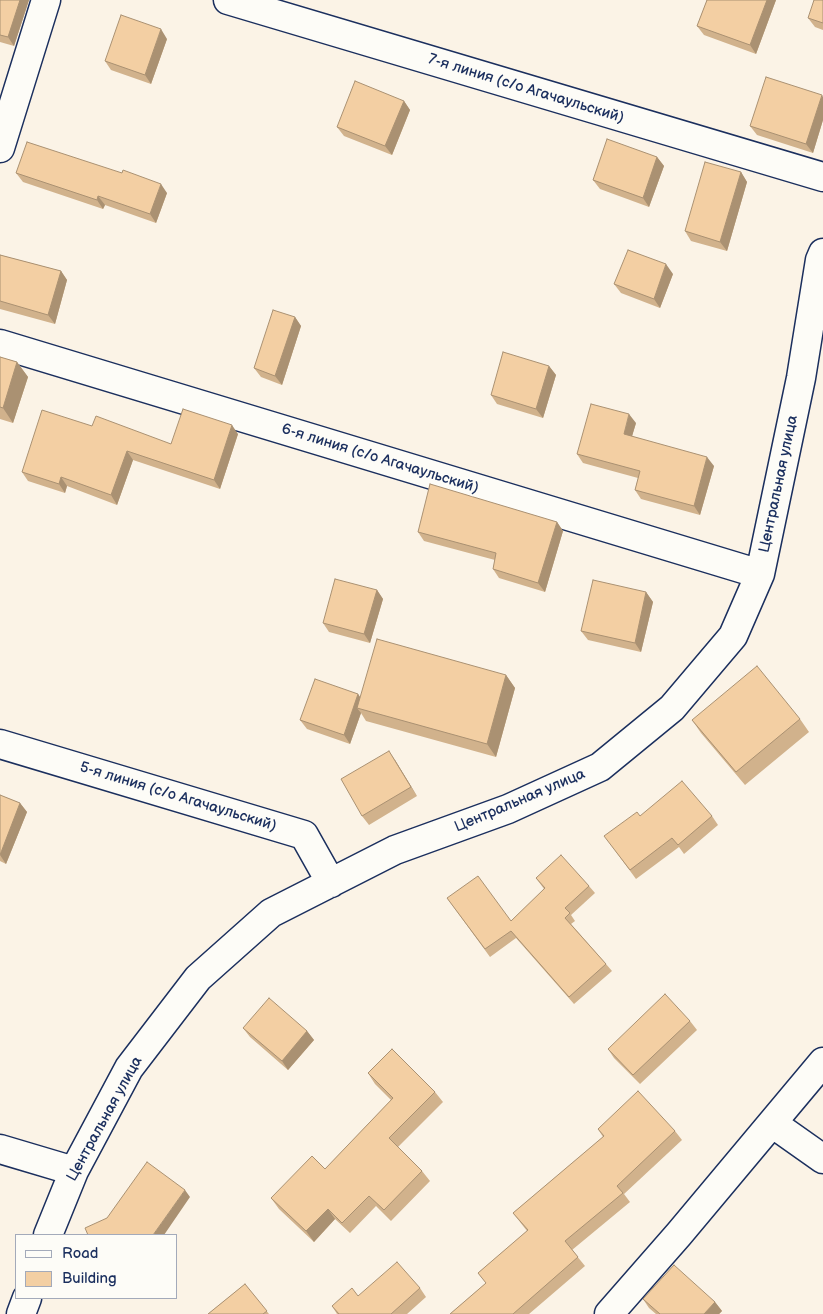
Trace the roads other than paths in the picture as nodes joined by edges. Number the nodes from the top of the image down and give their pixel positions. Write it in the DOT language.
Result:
graph roads {
  1 [pos="46,0"];
  2 [pos="228,0"];
  3 [pos="0,148"];
  4 [pos="823,177"];
  5 [pos="823,253"];
  6 [pos="0,344"];
  7 [pos="760,574"];
  8 [pos="0,744"];
  9 [pos="331,883"];
  10 [pos="823,1062"];
  11 [pos="772,1123"];
  12 [pos="0,1149"];
  13 [pos="823,1159"];
  14 [pos="74,1171"];
  15 [pos="48,1234"];
  16 [pos="27,1299"];
  17 [pos="22,1314"];
  18 [pos="609,1314"];
  1 -- 3 [label="street"];
  2 -- 4 [label="street, 7-я линия (с/о Агачаульский)"];
  5 -- 7 [label="street, Центральная улица"];
  6 -- 7 [label="street, 6-я линия (с/о Агачаульский)"];
  7 -- 9 [label="street, Центральная улица"];
  8 -- 9 [label="street, 5-я линия (с/о Агачаульский)"];
  9 -- 14 [label="street, Центральная улица"];
  10 -- 11 [label="street"];
  11 -- 13 [label="street"];
  11 -- 18 [label="street"];
  12 -- 14 [label="street"];
  14 -- 15 [label="street, Центральная улица"];
  16 -- 17 [label="street"];
}
